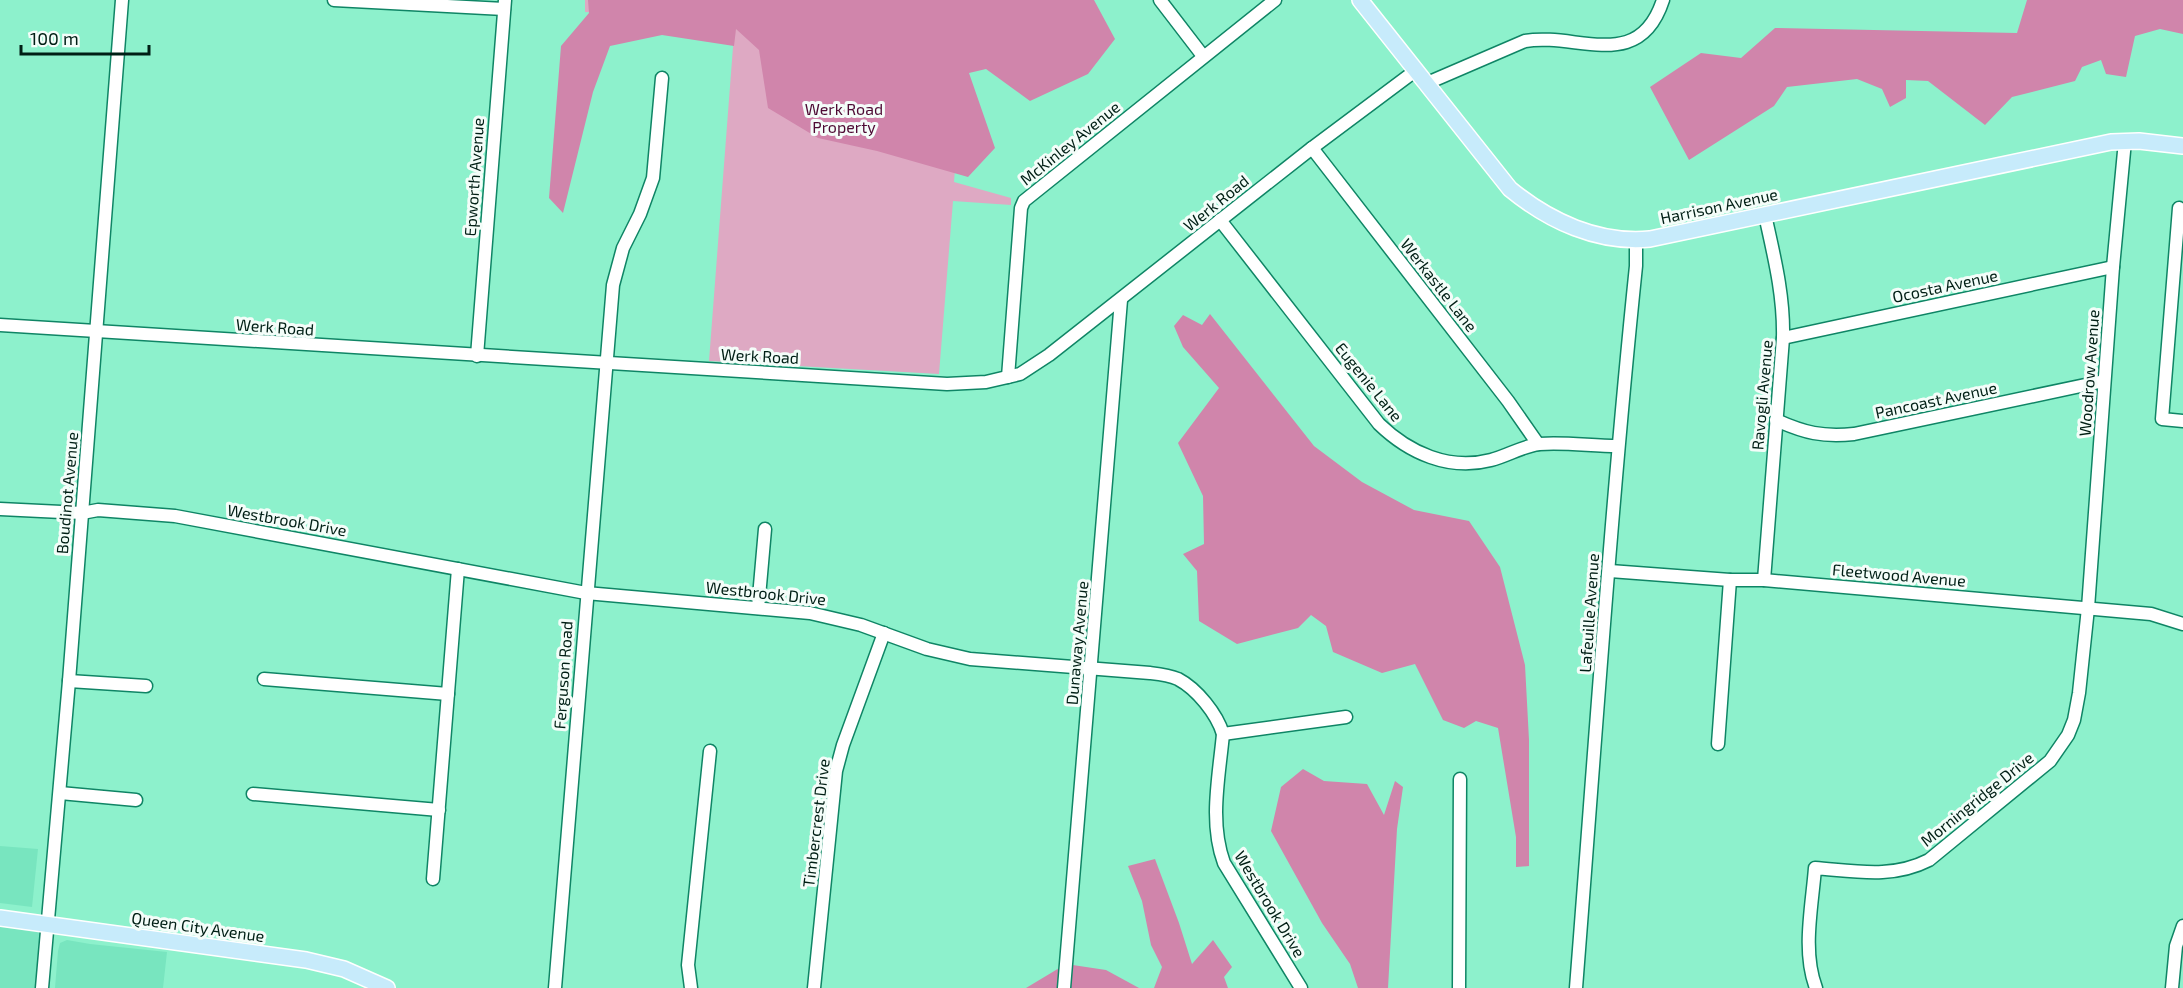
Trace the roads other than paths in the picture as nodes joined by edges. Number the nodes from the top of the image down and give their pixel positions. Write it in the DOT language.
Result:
graph roads {
  1 [pos="122,0"];
  2 [pos="334,0"];
  3 [pos="1160,0"];
  4 [pos="1275,0"];
  5 [pos="1360,0"];
  6 [pos="1663,0"];
  7 [pos="504,5"];
  8 [pos="1203,56"];
  9 [pos="662,78"];
  10 [pos="1420,78"];
  11 [pos="2125,141"];
  12 [pos="2183,146"];
  13 [pos="1312,148"];
  14 [pos="2179,208"];
  15 [pos="1765,215"];
  16 [pos="1220,220"];
  17 [pos="1636,241"];
  18 [pos="2113,267"];
  19 [pos="1121,300"];
  20 [pos="0,325"];
  21 [pos="97,332"];
  22 [pos="1784,338"];
  23 [pos="477,356"];
  24 [pos="605,364"];
  25 [pos="1008,377"];
  26 [pos="2104,381"];
  27 [pos="1776,420"];
  28 [pos="2183,421"];
  29 [pos="1538,444"];
  30 [pos="1617,446"];
  31 [pos="0,509"];
  32 [pos="82,513"];
  33 [pos="765,529"];
  34 [pos="458,569"];
  35 [pos="1610,571"];
  36 [pos="1730,580"];
  37 [pos="1764,580"];
  38 [pos="586,593"];
  39 [pos="758,608"];
  40 [pos="2088,608"];
  41 [pos="2183,624"];
  42 [pos="884,633"];
  43 [pos="1091,669"];
  44 [pos="264,679"];
  45 [pos="69,681"];
  46 [pos="146,686"];
  47 [pos="448,694"];
  48 [pos="1346,717"];
  49 [pos="1223,734"];
  50 [pos="1718,744"];
  51 [pos="710,751"];
  52 [pos="1460,778"];
  53 [pos="60,793"];
  54 [pos="253,794"];
  55 [pos="136,800"];
  56 [pos="439,810"];
  57 [pos="433,879"];
  58 [pos="0,918"];
  59 [pos="46,924"];
  60 [pos="2183,926"];
  61 [pos="42,988"];
  62 [pos="387,988"];
  63 [pos="555,988"];
  64 [pos="691,988"];
  65 [pos="814,988"];
  66 [pos="1064,988"];
  67 [pos="1301,988"];
  68 [pos="1459,988"];
  69 [pos="1576,988"];
  70 [pos="1816,988"];
  71 [pos="2172,988"];
  1 -- 21 [label="street, Boudinot Avenue"];
  2 -- 7 [label="street"];
  3 -- 8 [label="street"];
  4 -- 8 [label="street, McKinley Avenue"];
  5 -- 10 [label="main road, Harrison Avenue"];
  6 -- 10 [label="street, Werk Road"];
  7 -- 23 [label="street, Epworth Avenue"];
  8 -- 25 [label="street, McKinley Avenue"];
  9 -- 24 [label="street, Ferguson Road"];
  10 -- 13 [label="street, Werk Road"];
  10 -- 17 [label="main road, Harrison Avenue"];
  11 -- 12 [label="main road, Harrison Avenue"];
  11 -- 15 [label="main road, Harrison Avenue"];
  11 -- 18 [label="street, Woodrow Avenue"];
  13 -- 16 [label="street, Werk Road"];
  13 -- 29 [label="street, Werkastle Lane"];
  14 -- 28 [label="street"];
  15 -- 17 [label="main road, Harrison Avenue"];
  15 -- 22 [label="street, Ravogli Avenue"];
  16 -- 19 [label="street, Werk Road"];
  16 -- 29 [label="street, Eugenie Lane"];
  17 -- 30 [label="street, Lafeuille Avenue"];
  18 -- 22 [label="street, Ocosta Avenue"];
  18 -- 26 [label="street, Woodrow Avenue"];
  19 -- 25 [label="street, Werk Road"];
  19 -- 43 [label="street, Dunaway Avenue"];
  20 -- 21 [label="street, Werk Road"];
  21 -- 23 [label="street, Werk Road"];
  21 -- 32 [label="street, Boudinot Avenue"];
  22 -- 27 [label="street, Ravogli Avenue"];
  23 -- 24 [label="street, Werk Road"];
  24 -- 25 [label="street, Werk Road"];
  24 -- 38 [label="street, Ferguson Road"];
  26 -- 27 [label="street, Pancoast Avenue"];
  26 -- 40 [label="street, Woodrow Avenue"];
  27 -- 37 [label="street, Ravogli Avenue"];
  29 -- 30 [label="street, Eugenie Lane"];
  30 -- 35 [label="street, Lafeuille Avenue"];
  31 -- 32 [label="street, Westbrook Drive"];
  32 -- 34 [label="street, Westbrook Drive"];
  32 -- 45 [label="street, Boudinot Avenue"];
  33 -- 39 [label="street"];
  34 -- 38 [label="street, Westbrook Drive"];
  34 -- 47 [label="street"];
  35 -- 36 [label="street, Fleetwood Avenue"];
  35 -- 69 [label="street, Lafeuille Avenue"];
  36 -- 37 [label="street, Fleetwood Avenue"];
  36 -- 50 [label="street"];
  37 -- 40 [label="street, Fleetwood Avenue"];
  38 -- 39 [label="street, Westbrook Drive"];
  38 -- 63 [label="street, Ferguson Road"];
  39 -- 42 [label="street, Westbrook Drive"];
  40 -- 41 [label="street, Fleetwood Avenue"];
  40 -- 70 [label="street, Morningridge Drive"];
  42 -- 43 [label="street, Westbrook Drive"];
  42 -- 65 [label="street, Timbercrest Drive"];
  43 -- 49 [label="street, Westbrook Drive"];
  43 -- 66 [label="street, Dunaway Avenue"];
  44 -- 47 [label="street"];
  45 -- 46 [label="street"];
  45 -- 53 [label="street, Boudinot Avenue"];
  47 -- 56 [label="street"];
  48 -- 49 [label="street"];
  49 -- 67 [label="street, Westbrook Drive"];
  51 -- 64 [label="street"];
  52 -- 68 [label="street"];
  53 -- 55 [label="street"];
  53 -- 59 [label="street, Boudinot Avenue"];
  54 -- 56 [label="street"];
  56 -- 57 [label="street"];
  58 -- 59 [label="main road, Queen City Avenue"];
  59 -- 61 [label="street, Boudinot Avenue"];
  59 -- 62 [label="main road, Queen City Avenue"];
  60 -- 71 [label="street"];
}
